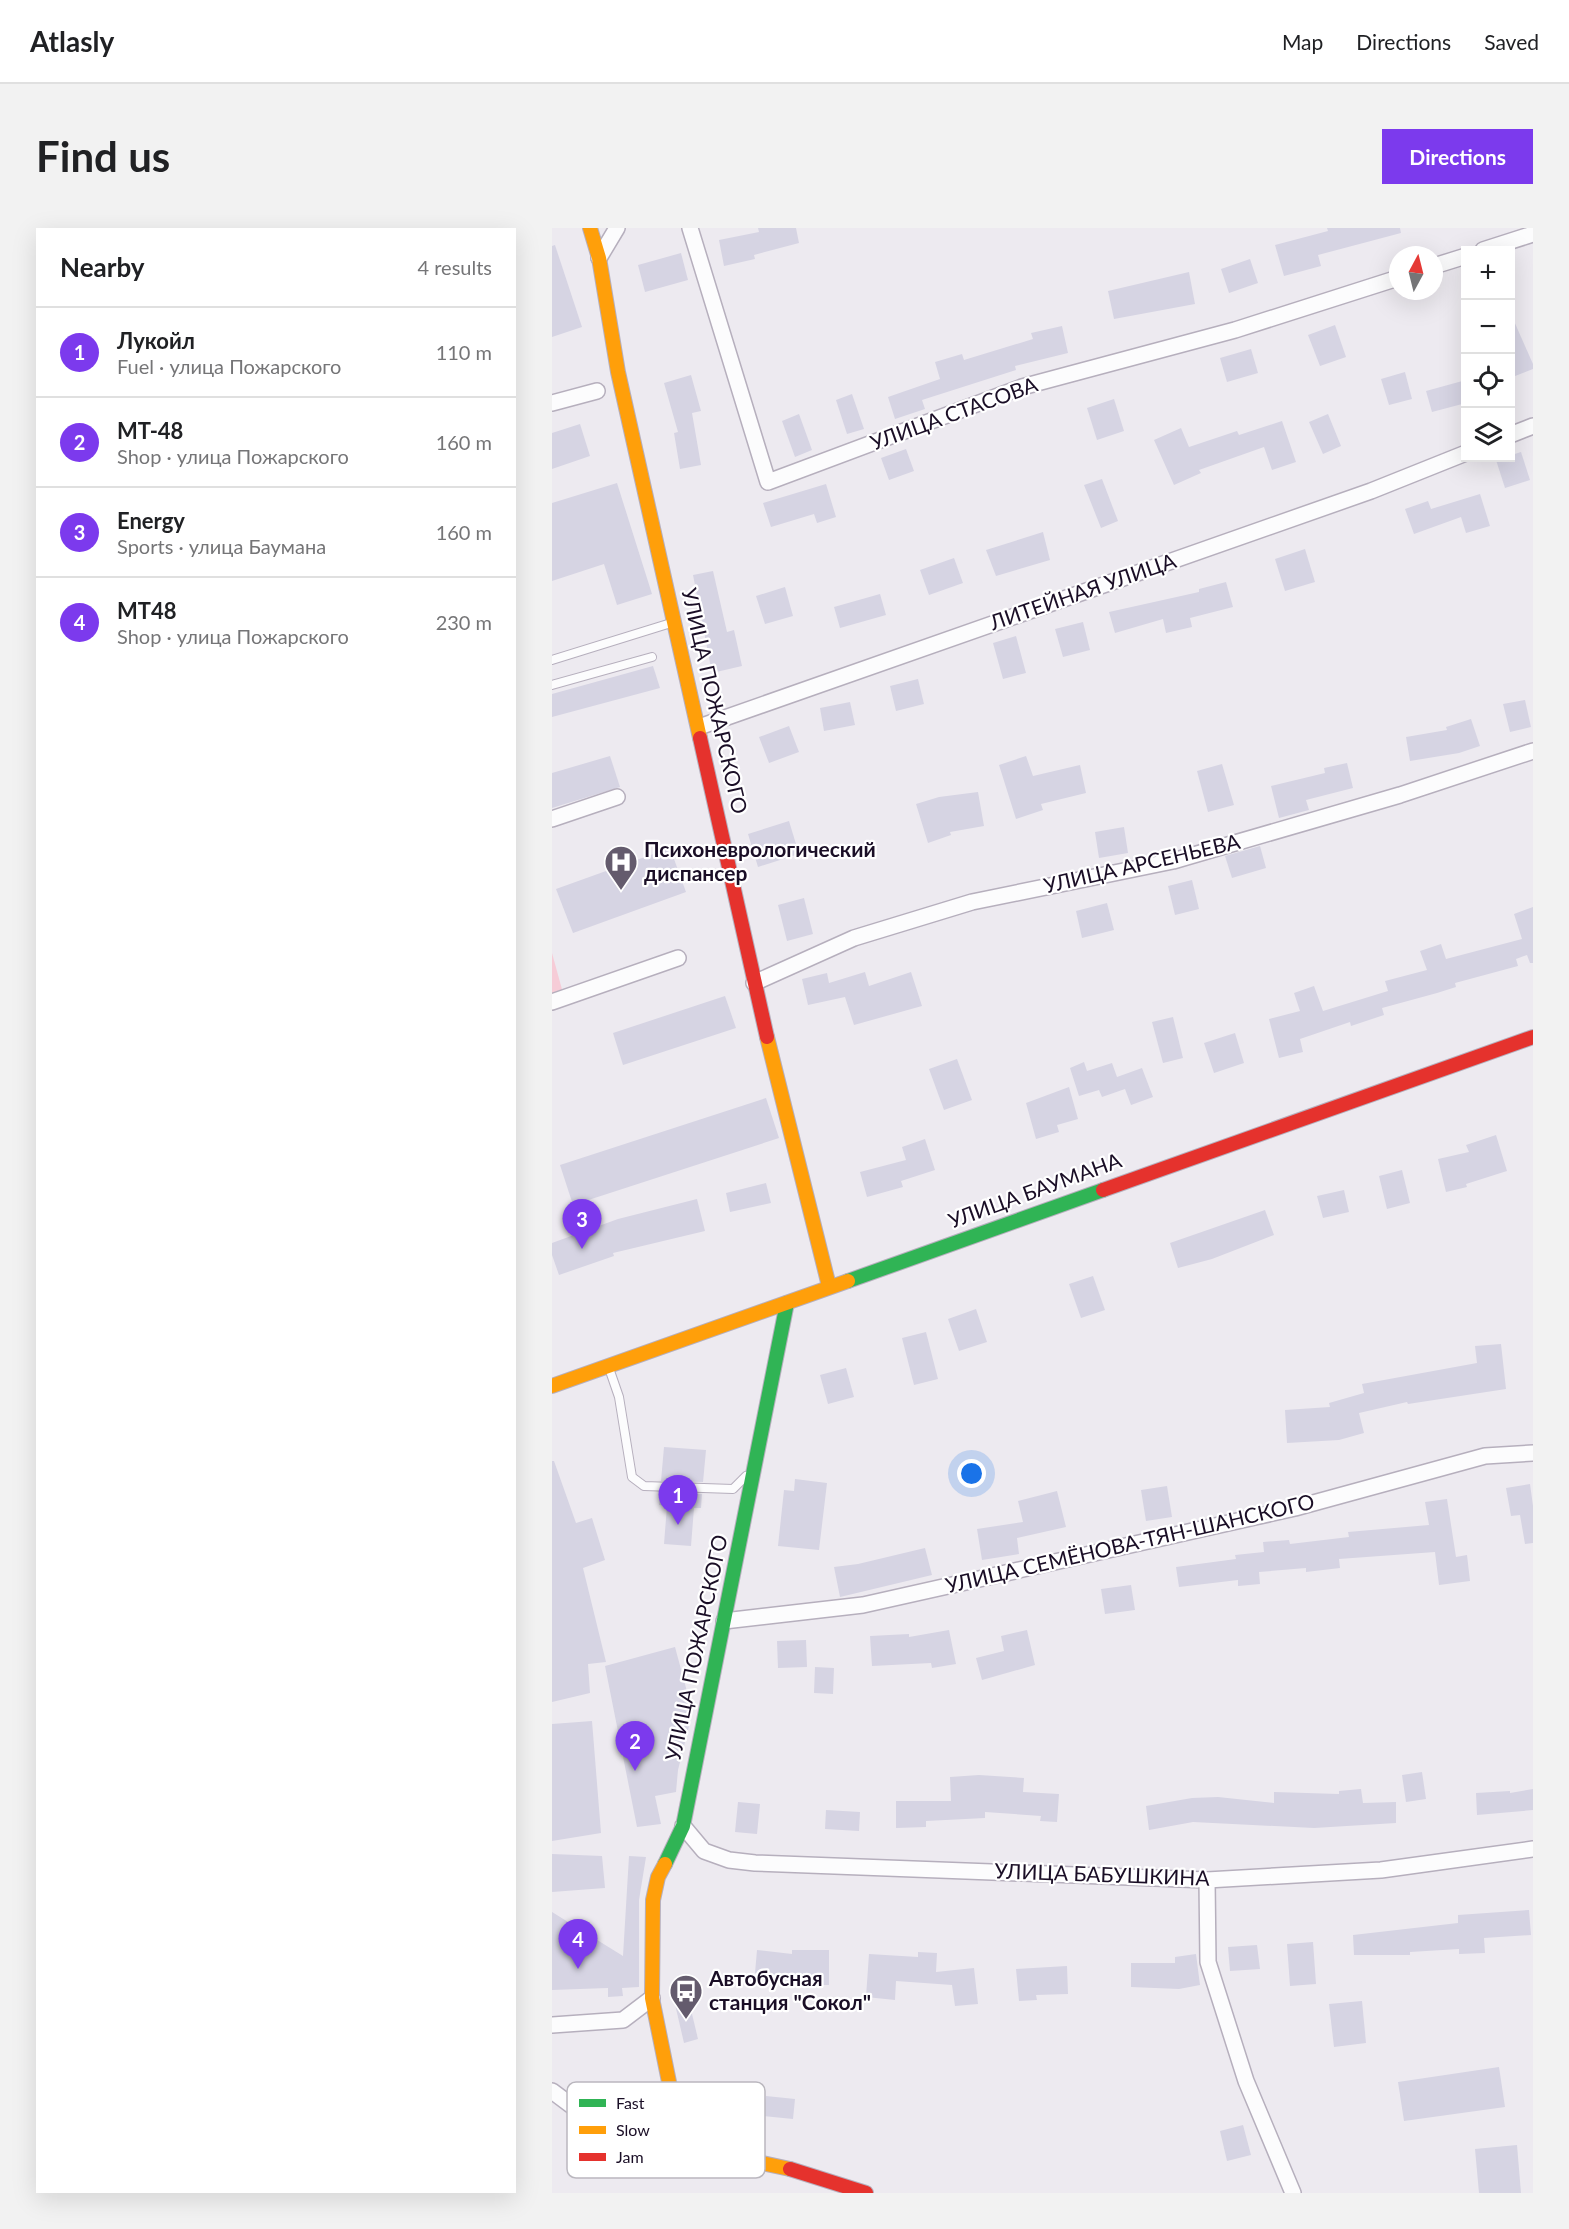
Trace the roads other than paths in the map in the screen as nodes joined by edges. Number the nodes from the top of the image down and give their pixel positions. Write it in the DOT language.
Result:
graph roads {
  1 [pos="590,228"];
  2 [pos="617,228"];
  3 [pos="690,228"];
  4 [pos="1533,234"];
  5 [pos="1496,246"];
  6 [pos="599,258"];
  7 [pos="1461,258"];
  8 [pos="1443,263"];
  9 [pos="1389,281"];
  10 [pos="597,391"];
  11 [pos="552,403"];
  12 [pos="1533,426"];
  13 [pos="1515,433"];
  14 [pos="1461,455"];
  15 [pos="675,621"];
  16 [pos="652,657"];
  17 [pos="552,660"];
  18 [pos="552,685"];
  19 [pos="699,727"];
  20 [pos="1533,751"];
  21 [pos="617,797"];
  22 [pos="552,819"];
  23 [pos="678,958"];
  24 [pos="754,983"];
  25 [pos="552,1002"];
  26 [pos="1533,1037"];
  27 [pos="829,1286"];
  28 [pos="787,1303"];
  29 [pos="609,1366"];
  30 [pos="552,1386"];
  31 [pos="1533,1453"];
  32 [pos="757,1464"];
  33 [pos="724,1622"];
  34 [pos="683,1826"];
  35 [pos="1533,1849"];
  36 [pos="1207,1880"];
  37 [pos="652,1998"];
  38 [pos="552,2025"];
  39 [pos="669,2082"];
  40 [pos="552,2091"];
  41 [pos="567,2102"];
  42 [pos="765,2164"];
  43 [pos="866,2193"];
  44 [pos="1293,2193"];
  1 -- 6 [label="street, УЛИЦА ПОЖАРСКОГО"];
  2 -- 6 [label="street"];
  3 -- 9 [label="street, УЛИЦА СТАСОВА"];
  4 -- 5 [label="street"];
  6 -- 15 [label="street, УЛИЦА ПОЖАРСКОГО"];
  7 -- 8 [label="street"];
  10 -- 11 [label="street"];
  12 -- 13 [label="street"];
  14 -- 19 [label="street, ЛИТЕЙНАЯ УЛИЦА"];
  15 -- 17 [label="lane"];
  15 -- 19 [label="street, УЛИЦА ПОЖАРСКОГО"];
  16 -- 18 [label="lane"];
  19 -- 24 [label="street, УЛИЦА ПОЖАРСКОГО"];
  20 -- 24 [label="street, УЛИЦА АРСЕНЬЕВА"];
  21 -- 22 [label="street"];
  23 -- 25 [label="street"];
  24 -- 27 [label="street, УЛИЦА ПОЖАРСКОГО"];
  26 -- 27 [label="street, УЛИЦА БАУМАНА"];
  27 -- 28 [label="street, УЛИЦА БАУМАНА"];
  28 -- 29 [label="street, УЛИЦА БАУМАНА"];
  28 -- 32 [label="street, УЛИЦА ПОЖАРСКОГО"];
  29 -- 30 [label="street, УЛИЦА БАУМАНА"];
  29 -- 32 [label="lane"];
  31 -- 33 [label="street, УЛИЦА СЕМЁНОВА-ТЯН-ШАНСКОГО"];
  32 -- 33 [label="street, УЛИЦА ПОЖАРСКОГО"];
  33 -- 34 [label="street, УЛИЦА ПОЖАРСКОГО"];
  34 -- 36 [label="street, УЛИЦА БАБУШКИНА"];
  34 -- 37 [label="street, УЛИЦА ПОЖАРСКОГО"];
  35 -- 36 [label="street, УЛИЦА БАБУШКИНА"];
  36 -- 44 [label="street"];
  37 -- 38 [label="street"];
  37 -- 39 [label="street, УЛИЦА ПОЖАРСКОГО"];
  40 -- 41 [label="street"];
  42 -- 43 [label="street"];
}
